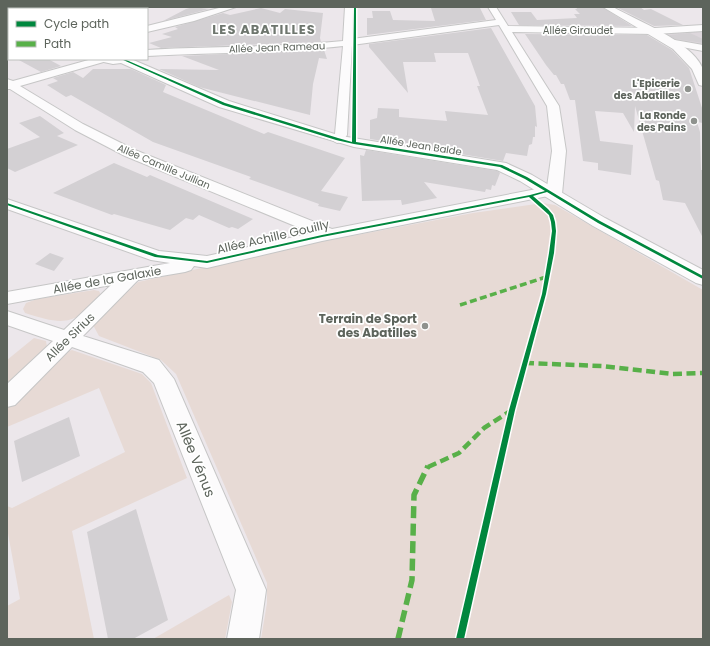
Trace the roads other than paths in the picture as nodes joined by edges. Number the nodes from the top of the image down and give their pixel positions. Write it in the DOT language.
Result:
graph roads {
  1 [pos="232,7"];
  2 [pos="349,7"];
  3 [pos="492,7"];
  4 [pos="607,7"];
  5 [pos="503,26"];
  6 [pos="703,28"];
  7 [pos="148,29"];
  8 [pos="650,31"];
  9 [pos="669,42"];
  10 [pos="346,44"];
  11 [pos="703,48"];
  12 [pos="148,53"];
  13 [pos="99,60"];
  14 [pos="125,60"];
  15 [pos="703,82"];
  16 [pos="8,84"];
  17 [pos="337,139"];
  18 [pos="551,192"];
  19 [pos="7,204"];
  20 [pos="329,234"];
  21 [pos="207,262"];
  22 [pos="133,275"];
  23 [pos="703,278"];
  24 [pos="7,298"];
  25 [pos="7,318"];
  26 [pos="68,337"];
  27 [pos="7,398"];
  28 [pos="243,639"];
  1 -- 7 [label="street"];
  2 -- 10 [label="street"];
  3 -- 5 [label="street"];
  4 -- 8 [label="street"];
  5 -- 8 [label="street, Allée Giraudet"];
  5 -- 10 [label="street, Allée Jean Rameau"];
  5 -- 18 [label="street"];
  6 -- 8 [label="street, Allée Giraudet"];
  8 -- 9 [label="street"];
  9 -- 11 [label="street"];
  9 -- 15 [label="street"];
  10 -- 12 [label="street, Allée Jean Rameau"];
  10 -- 17 [label="street"];
  13 -- 16 [label="street"];
  14 -- 17 [label="street, Allée Jean Balde"];
  16 -- 20 [label="street, Allée Camille Jullian"];
  17 -- 18 [label="street, Allée Jean Balde"];
  18 -- 20 [label="street, Allée Achille Gouilly"];
  18 -- 23 [label="street, Allée Jean Balde"];
  19 -- 21 [label="street, Allée Achille Gouilly"];
  20 -- 21 [label="street, Allée Achille Gouilly"];
  21 -- 22 [label="street, Allée de la Galaxie"];
  22 -- 24 [label="street, Allée de la Galaxie"];
  22 -- 26 [label="street, Allée Sirius"];
  25 -- 26 [label="street"];
  26 -- 27 [label="street, Allée Sirius"];
  26 -- 28 [label="street, Allée Vénus"];
}
